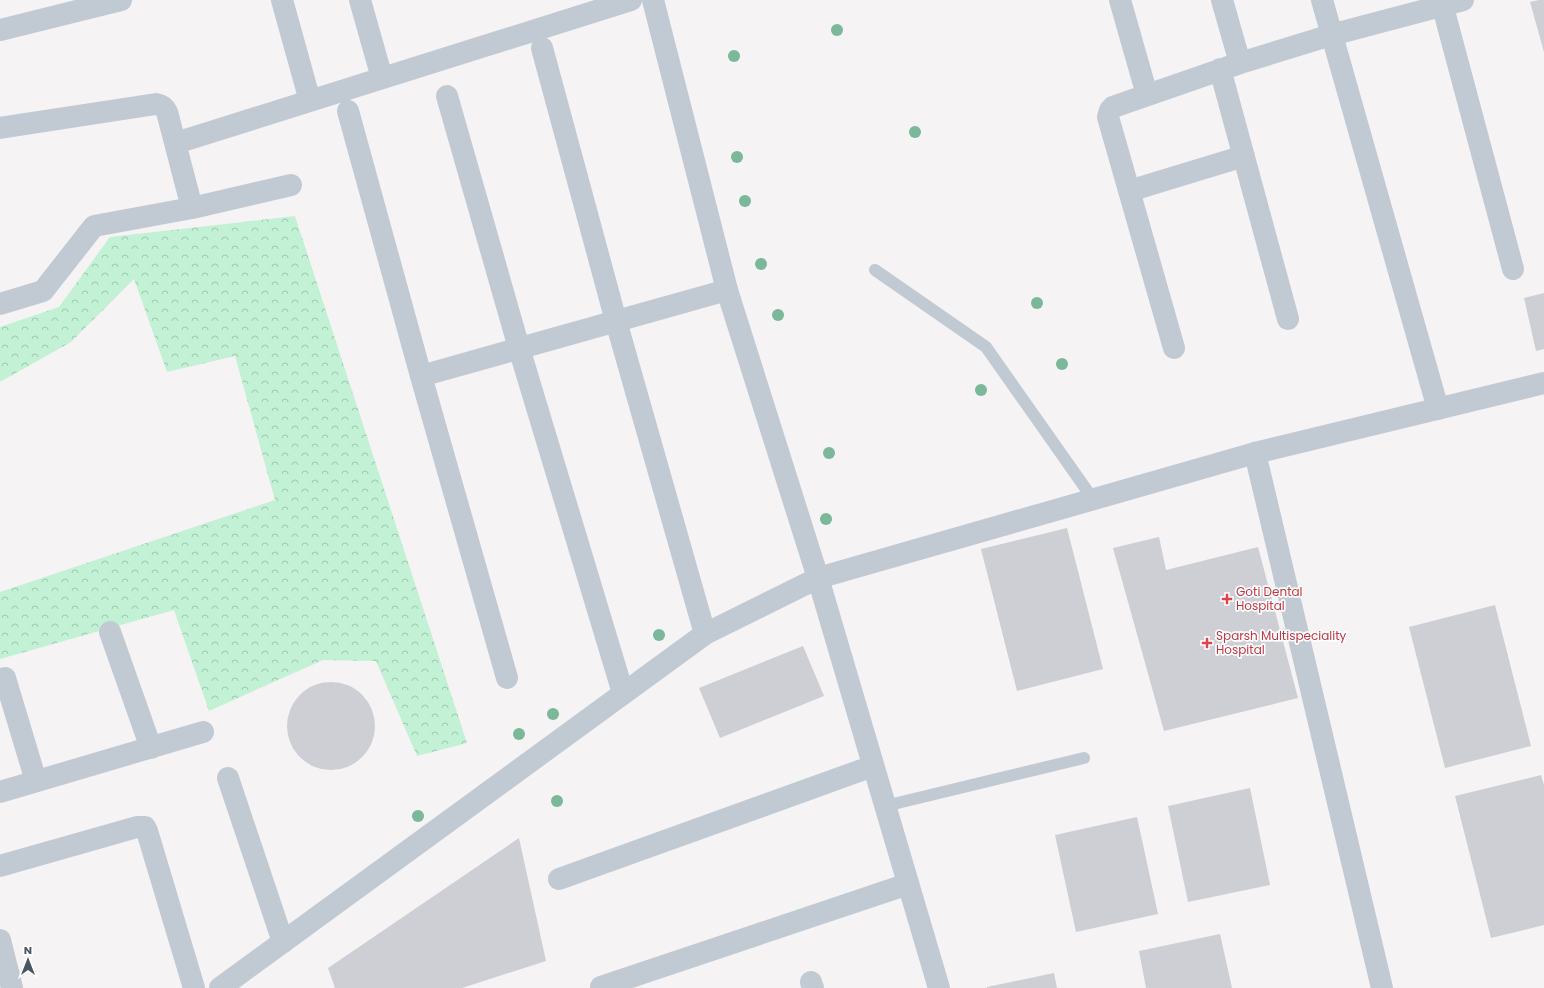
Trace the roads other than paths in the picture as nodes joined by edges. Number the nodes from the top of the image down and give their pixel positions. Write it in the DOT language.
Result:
graph roads {
  1 [pos="121,0"];
  2 [pos="282,0"];
  3 [pos="360,0"];
  4 [pos="631,0"];
  5 [pos="654,0"];
  6 [pos="1120,0"];
  7 [pos="1222,0"];
  8 [pos="1322,0"];
  9 [pos="1463,0"];
  10 [pos="1442,3"];
  11 [pos="1,27"];
  12 [pos="1331,35"];
  13 [pos="542,48"];
  14 [pos="1240,63"];
  15 [pos="1220,69"];
  16 [pos="382,78"];
  17 [pos="1147,95"];
  18 [pos="447,96"];
  19 [pos="310,101"];
  20 [pos="348,111"];
  21 [pos="0,128"];
  22 [pos="176,143"];
  23 [pos="1244,156"];
  24 [pos="292,185"];
  25 [pos="1129,191"];
  26 [pos="192,208"];
  27 [pos="1513,269"];
  28 [pos="875,270"];
  29 [pos="727,290"];
  30 [pos="0,304"];
  31 [pos="1288,319"];
  32 [pos="616,321"];
  33 [pos="519,348"];
  34 [pos="1174,348"];
  35 [pos="421,376"];
  36 [pos="1544,383"];
  37 [pos="1438,409"];
  38 [pos="1255,453"];
  39 [pos="1093,499"];
  40 [pos="818,578"];
  41 [pos="110,632"];
  42 [pos="705,634"];
  43 [pos="5,678"];
  44 [pos="507,678"];
  45 [pos="623,694"];
  46 [pos="204,732"];
  47 [pos="151,748"];
  48 [pos="1084,758"];
  49 [pos="873,766"];
  50 [pos="228,778"];
  51 [pos="36,781"];
  52 [pos="0,792"];
  53 [pos="885,806"];
  54 [pos="0,866"];
  55 [pos="559,879"];
  56 [pos="908,884"];
  57 [pos="0,940"];
  58 [pos="284,942"];
  59 [pos="601,986"];
  60 [pos="12,988"];
  61 [pos="194,988"];
  62 [pos="220,988"];
  63 [pos="939,988"];
  64 [pos="1382,988"];
  1 -- 11 [label="street"];
  2 -- 19 [label="street"];
  3 -- 16 [label="street"];
  4 -- 16 [label="street"];
  5 -- 29 [label="street"];
  6 -- 17 [label="street"];
  7 -- 14 [label="street"];
  8 -- 12 [label="street"];
  9 -- 10 [label="street"];
  10 -- 12 [label="street"];
  10 -- 27 [label="street"];
  12 -- 14 [label="street"];
  12 -- 37 [label="street"];
  13 -- 32 [label="street"];
  14 -- 15 [label="street"];
  15 -- 17 [label="street"];
  15 -- 23 [label="street"];
  16 -- 19 [label="street"];
  17 -- 25 [label="street"];
  18 -- 33 [label="street"];
  19 -- 22 [label="street"];
  20 -- 35 [label="street"];
  21 -- 22 [label="street"];
  22 -- 26 [label="street"];
  23 -- 25 [label="street"];
  23 -- 31 [label="street"];
  24 -- 26 [label="street"];
  25 -- 34 [label="street"];
  26 -- 30 [label="street"];
  28 -- 39 [label="lane"];
  29 -- 32 [label="street"];
  29 -- 40 [label="street"];
  32 -- 33 [label="street"];
  32 -- 42 [label="street"];
  33 -- 35 [label="street"];
  33 -- 45 [label="street"];
  35 -- 44 [label="street"];
  36 -- 37 [label="street"];
  37 -- 38 [label="street"];
  38 -- 39 [label="street"];
  38 -- 64 [label="street"];
  39 -- 40 [label="street"];
  40 -- 42 [label="street"];
  40 -- 49 [label="street"];
  41 -- 47 [label="street"];
  42 -- 45 [label="street"];
  43 -- 51 [label="street"];
  45 -- 58 [label="street"];
  46 -- 47 [label="street"];
  47 -- 51 [label="street"];
  48 -- 53 [label="lane"];
  49 -- 53 [label="street"];
  49 -- 55 [label="street"];
  50 -- 58 [label="street"];
  51 -- 52 [label="street"];
  53 -- 56 [label="street"];
  54 -- 61 [label="street"];
  56 -- 59 [label="street"];
  56 -- 63 [label="street"];
  57 -- 60 [label="street"];
  58 -- 62 [label="street"];
}
